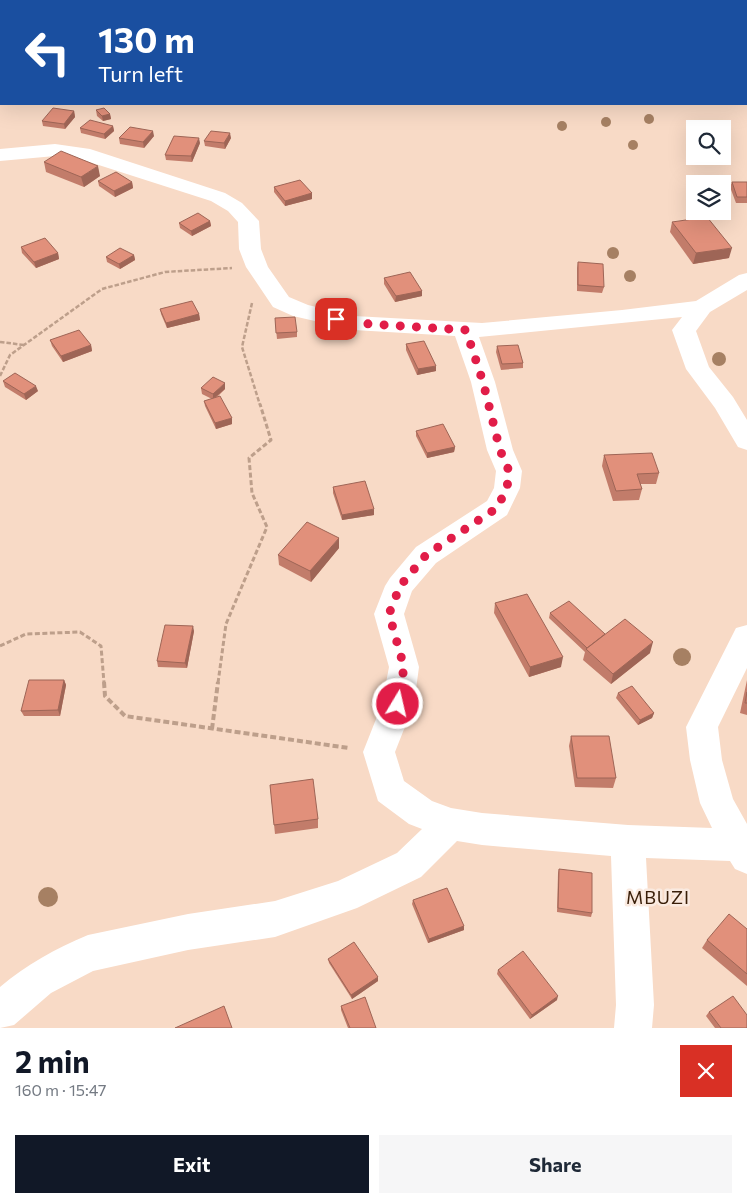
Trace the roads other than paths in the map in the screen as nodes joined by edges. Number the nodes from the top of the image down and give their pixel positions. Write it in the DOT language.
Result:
graph roads {
  1 [pos="0,155"];
  2 [pos="747,280"];
  3 [pos="702,307"];
  4 [pos="466,330"];
  5 [pos="745,436"];
  6 [pos="747,637"];
  7 [pos="450,824"];
  8 [pos="628,841"];
  9 [pos="744,849"];
  10 [pos="0,1011"];
  11 [pos="633,1028"];
  1 -- 4 [label="street"];
  2 -- 3 [label="street"];
  3 -- 4 [label="street"];
  3 -- 5 [label="street"];
  4 -- 7 [label="street"];
  6 -- 9 [label="street"];
  7 -- 8 [label="street"];
  7 -- 10 [label="street"];
  8 -- 9 [label="street"];
  8 -- 11 [label="street"];
}
